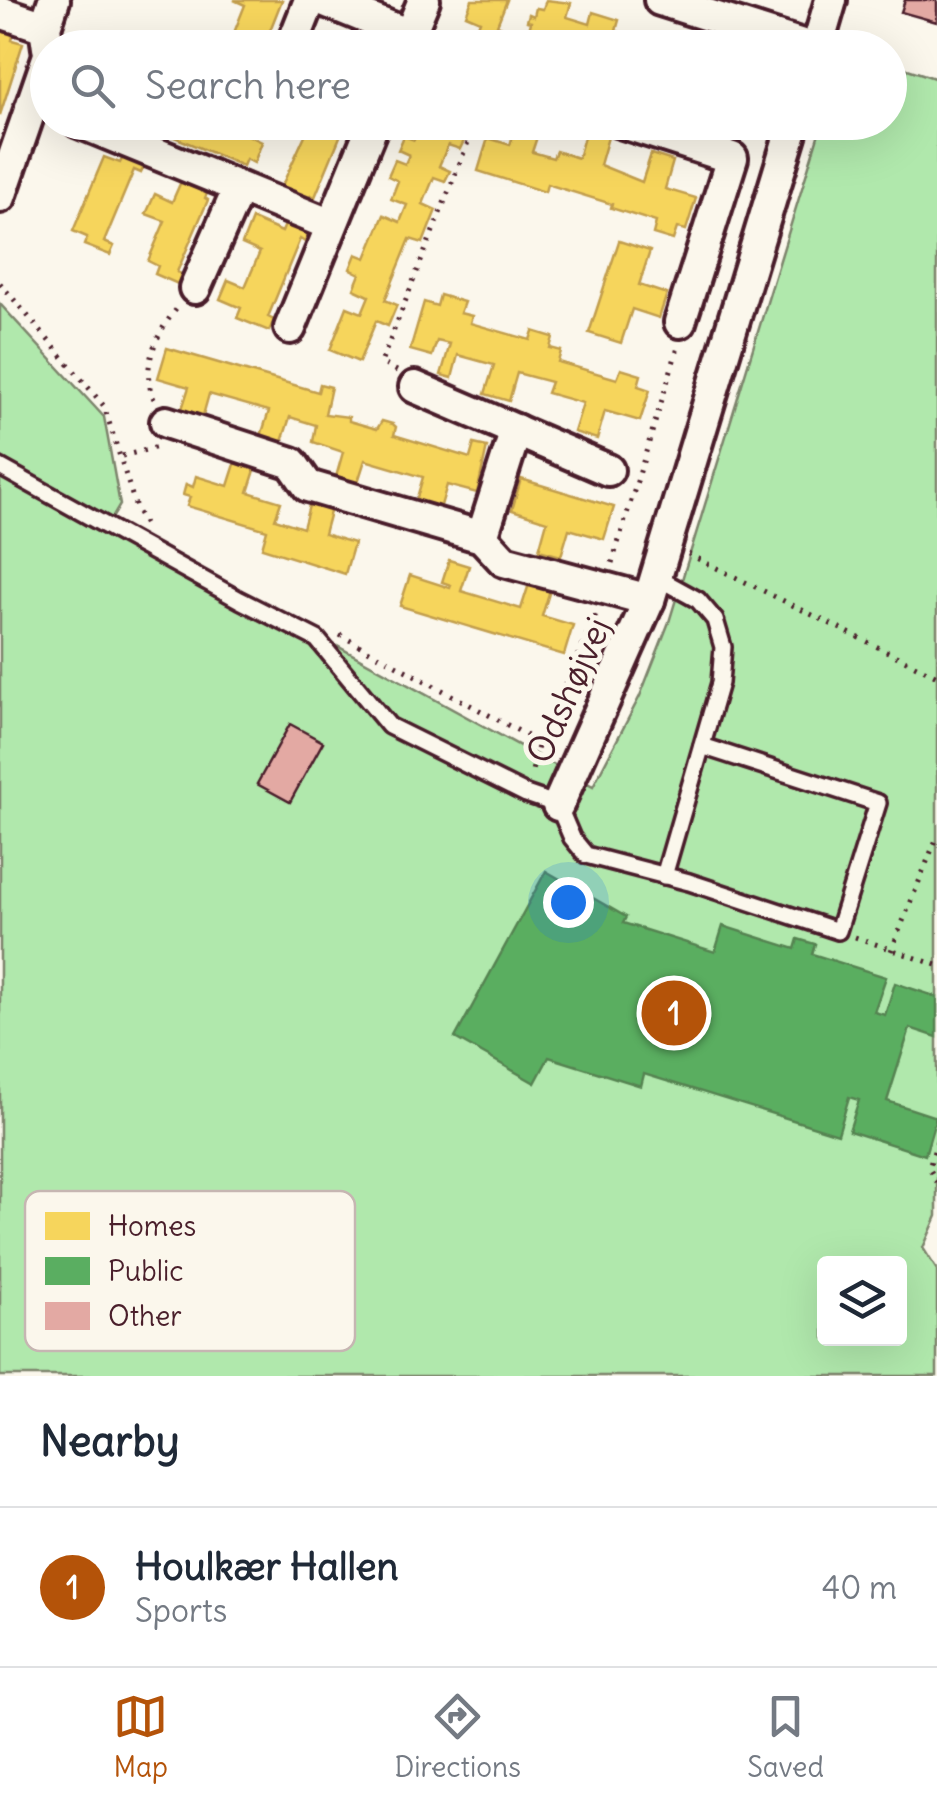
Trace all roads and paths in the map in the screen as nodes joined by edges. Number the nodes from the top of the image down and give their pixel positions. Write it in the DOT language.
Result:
graph roads {
  1 [pos="310,0"];
  2 [pos="323,0"];
  3 [pos="424,0"];
  4 [pos="660,0"];
  5 [pos="832,0"];
  6 [pos="0,12"];
  7 [pos="49,25"];
  8 [pos="298,30"];
  9 [pos="384,30"];
  10 [pos="412,30"];
  11 [pos="756,30"];
  12 [pos="821,30"];
  13 [pos="30,127"];
  14 [pos="123,140"];
  15 [pos="367,140"];
  16 [pos="469,140"];
  17 [pos="676,140"];
  18 [pos="788,140"];
  19 [pos="239,188"];
  20 [pos="0,197"];
  21 [pos="332,225"];
  22 [pos="702,252"];
  23 [pos="749,265"];
  24 [pos="0,283"];
  25 [pos="195,288"];
  26 [pos="680,322"];
  27 [pos="290,328"];
  28 [pos="415,387"];
  29 [pos="166,422"];
  30 [pos="516,430"];
  31 [pos="122,456"];
  32 [pos="0,467"];
  33 [pos="608,470"];
  34 [pos="150,533"];
  35 [pos="482,537"];
  36 [pos="666,543"];
  37 [pos="604,588"];
  38 [pos="653,588"];
  39 [pos="336,632"];
  40 [pos="937,676"];
  41 [pos="539,742"];
  42 [pos="702,746"];
  43 [pos="526,794"];
  44 [pos="558,805"];
  45 [pos="937,837"];
  46 [pos="664,876"];
  47 [pos="838,931"];
  48 [pos="892,950"];
  49 [pos="937,965"];
  50 [pos="937,1141"];
  51 [pos="937,1182"];
  1 -- 8 [label="street"];
  2 -- 9 [label="street"];
  3 -- 10 [label="street"];
  4 -- 11 [label="street"];
  5 -- 12 [label="street"];
  6 -- 7 [label="street"];
  13 -- 20 [label="street"];
  14 -- 19 [label="street"];
  15 -- 21 [label="street"];
  16 -- 28 [label="path"];
  17 -- 22 [label="street"];
  18 -- 23 [label="street, Odshøjvej"];
  19 -- 21 [label="street"];
  19 -- 25 [label="street"];
  21 -- 27 [label="street"];
  22 -- 23 [label="street"];
  22 -- 26 [label="street"];
  23 -- 36 [label="street, Odshøjvej"];
  24 -- 31 [label="path"];
  25 -- 29 [label="path"];
  26 -- 37 [label="path"];
  28 -- 30 [label="street"];
  29 -- 31 [label="path"];
  29 -- 35 [label="street, Odshøjvej"];
  30 -- 33 [label="street"];
  30 -- 35 [label="street"];
  31 -- 34 [label="path"];
  32 -- 43 [label="lane, Odshøjvej"];
  35 -- 37 [label="street, Odshøjvej"];
  36 -- 38 [label="street, Odshøjvej"];
  36 -- 40 [label="path"];
  37 -- 38 [label="street, Odshøjvej"];
  37 -- 41 [label="path"];
  38 -- 42 [label="lane"];
  38 -- 44 [label="street, Odshøjvej"];
  39 -- 41 [label="path"];
  41 -- 43 [label="path"];
  42 -- 46 [label="lane"];
  42 -- 47 [label="lane"];
  43 -- 44 [label="lane, Odshøjvej"];
  44 -- 46 [label="lane"];
  45 -- 48 [label="path"];
  46 -- 47 [label="lane"];
  47 -- 48 [label="path"];
  48 -- 49 [label="path"];
  50 -- 51 [label="path"];
}
